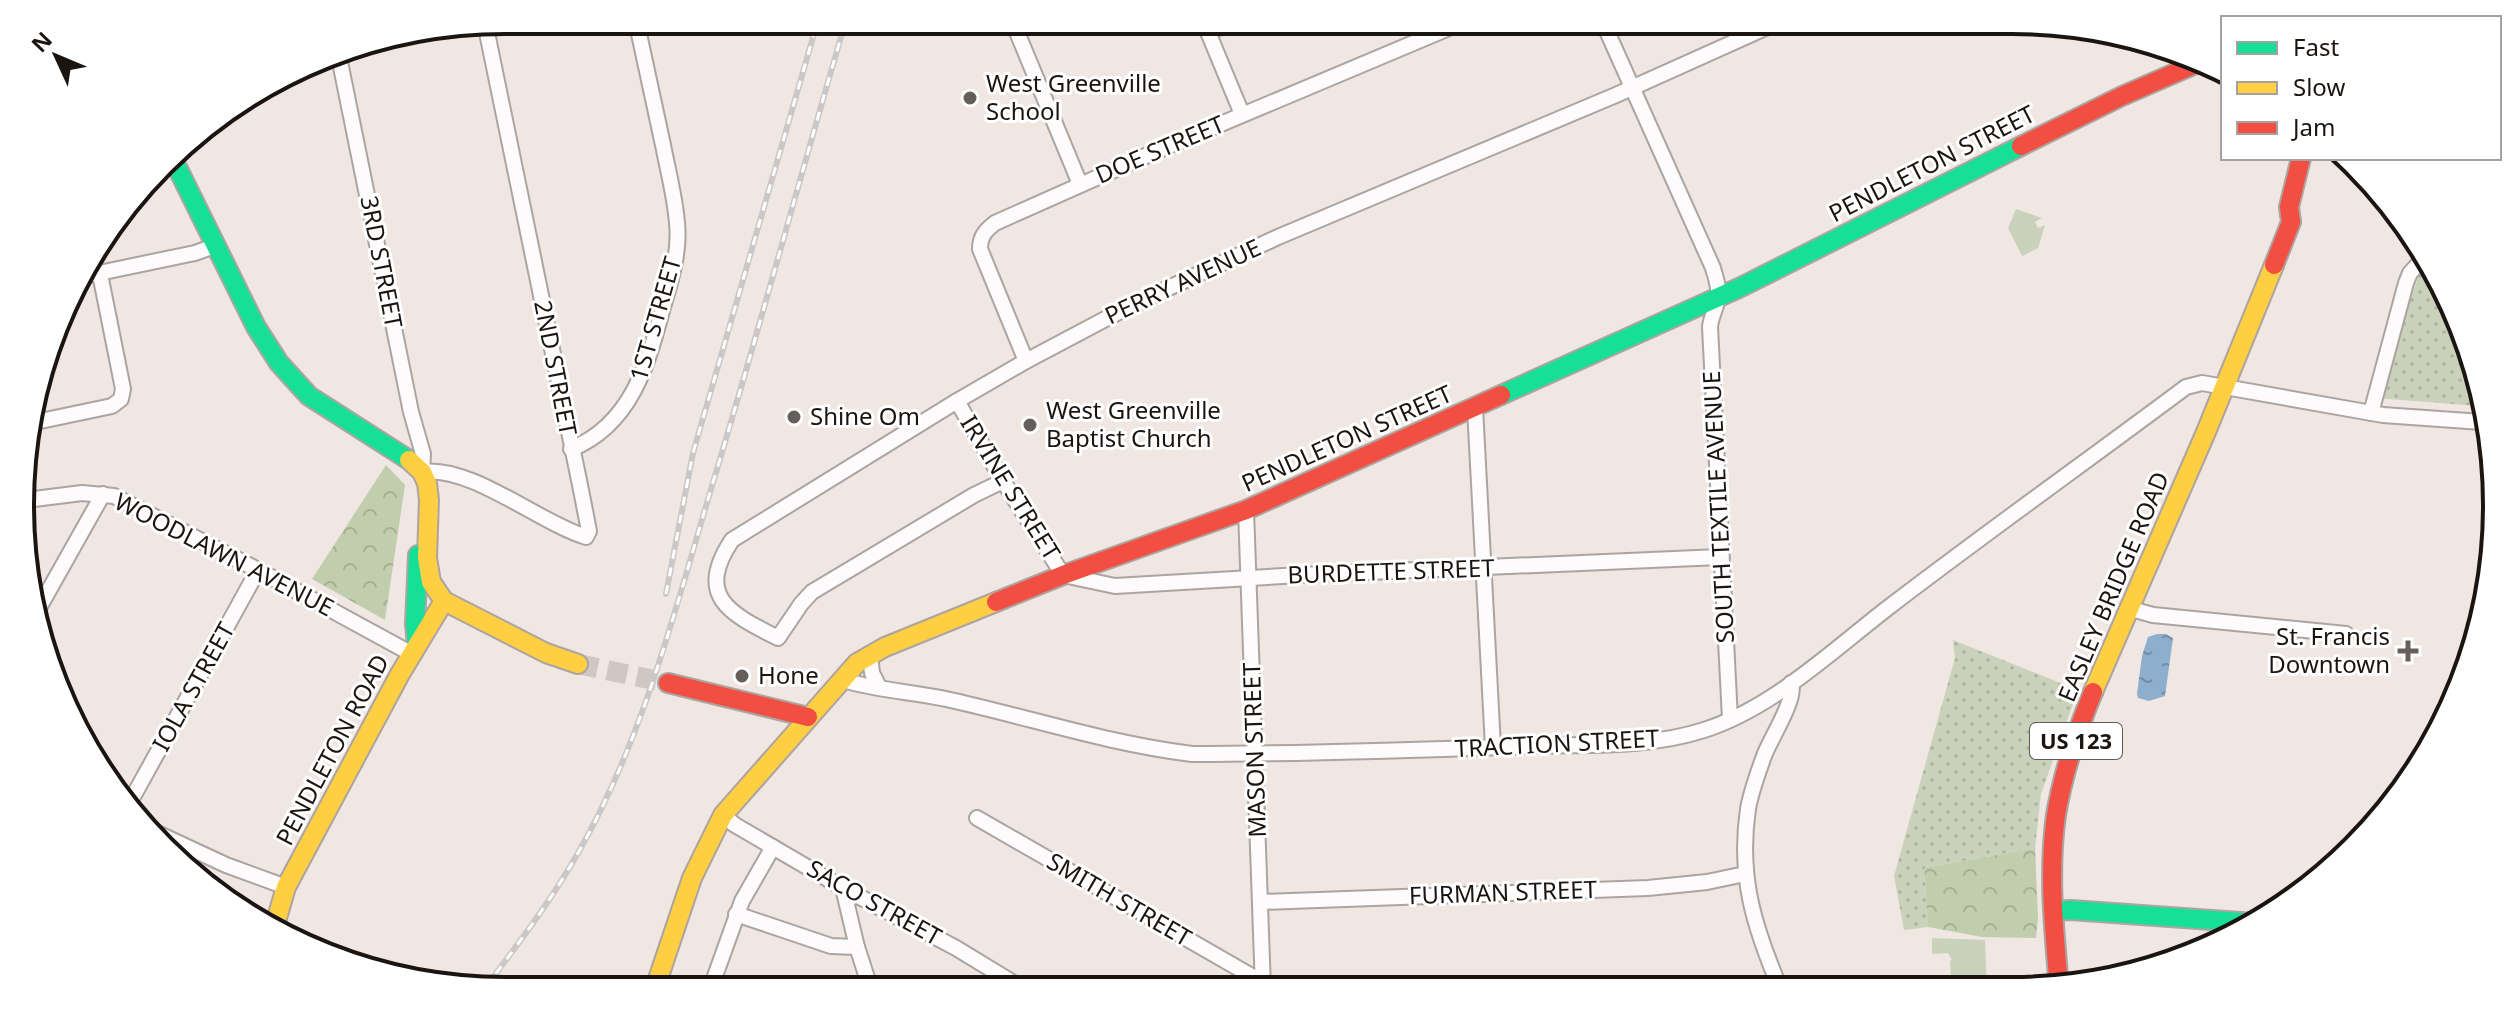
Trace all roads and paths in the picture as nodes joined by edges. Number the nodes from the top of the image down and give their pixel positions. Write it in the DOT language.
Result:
graph roads {
  1 [pos="639,34"];
  2 [pos="1018,34"];
  3 [pos="1209,34"];
  4 [pos="1434,34"];
  5 [pos="1608,34"];
  6 [pos="1752,34"];
  7 [pos="487,35"];
  8 [pos="340,64"];
  9 [pos="2187,68"];
  10 [pos="1632,88"];
  11 [pos="1242,114"];
  12 [pos="2301,160"];
  13 [pos="2317,160"];
  14 [pos="177,167"];
  15 [pos="1080,184"];
  16 [pos="2291,222"];
  17 [pos="217,245"];
  18 [pos="2417,265"];
  19 [pos="100,274"];
  20 [pos="94,275"];
  21 [pos="1718,297"];
  22 [pos="1026,361"];
  23 [pos="2225,388"];
  24 [pos="957,401"];
  25 [pos="1475,408"];
  26 [pos="2371,413"];
  27 [pos="42,421"];
  28 [pos="2475,421"];
  29 [pos="571,449"];
  30 [pos="422,472"];
  31 [pos="1003,481"];
  32 [pos="103,494"];
  33 [pos="34,499"];
  34 [pos="429,500"];
  35 [pos="1246,510"];
  36 [pos="1720,557"];
  37 [pos="1484,568"];
  38 [pos="258,570"];
  39 [pos="1063,575"];
  40 [pos="1249,579"];
  41 [pos="44,600"];
  42 [pos="444,601"];
  43 [pos="2128,608"];
  44 [pos="2346,634"];
  45 [pos="415,649"];
  46 [pos="870,655"];
  47 [pos="578,664"];
  48 [pos="843,680"];
  49 [pos="668,683"];
  50 [pos="1791,683"];
  51 [pos="879,687"];
  52 [pos="808,717"];
  53 [pos="1730,719"];
  54 [pos="1493,747"];
  55 [pos="1254,754"];
  56 [pos="133,796"];
  57 [pos="723,815"];
  58 [pos="977,818"];
  59 [pos="174,841"];
  60 [pos="773,847"];
  61 [pos="1745,874"];
  62 [pos="286,887"];
  63 [pos="843,888"];
  64 [pos="1260,902"];
  65 [pos="2054,911"];
  66 [pos="736,914"];
  67 [pos="277,918"];
  68 [pos="2233,921"];
  69 [pos="857,947"];
  70 [pos="2058,974"];
  71 [pos="659,977"];
  72 [pos="714,977"];
  73 [pos="867,977"];
  74 [pos="1004,977"];
  75 [pos="1248,977"];
  76 [pos="1262,977"];
  77 [pos="1776,977"];
  1 -- 29 [label="street, 1ST STREET"];
  2 -- 15 [label="street"];
  3 -- 11 [label="street"];
  4 -- 11 [label="street, DOE STREET"];
  5 -- 10 [label="street"];
  6 -- 10 [label="street, PERRY AVENUE"];
  7 -- 29 [label="street, 2ND STREET"];
  8 -- 30 [label="street, 3RD STREET"];
  9 -- 21 [label="main road, PENDLETON STREET"];
  10 -- 21 [label="street"];
  10 -- 22 [label="street, PERRY AVENUE"];
  11 -- 15 [label="street, DOE STREET"];
  12 -- 16 [label="main road, EASLEY BRIDGE ROAD / US 123"];
  13 -- 16 [label="main road, EASLEY BRIDGE ROAD / US 123"];
  14 -- 17 [label="main road"];
  15 -- 22 [label="street, DOE STREET"];
  16 -- 23 [label="main road, EASLEY BRIDGE ROAD / US 123"];
  17 -- 19 [label="street"];
  17 -- 30 [label="main road"];
  18 -- 26 [label="street"];
  19 -- 20 [label="street"];
  19 -- 27 [label="street"];
  21 -- 25 [label="main road, PENDLETON STREET"];
  21 -- 36 [label="street, SOUTH TEXTILE AVENUE"];
  22 -- 24 [label="street, PERRY AVENUE"];
  23 -- 26 [label="street, TRACTION STREET"];
  23 -- 43 [label="main road, EASLEY BRIDGE ROAD / US 123"];
  23 -- 50 [label="street, TRACTION STREET"];
  24 -- 31 [label="street, IRVINE STREET"];
  24 -- 31 [label="street, PERRY AVENUE"];
  25 -- 35 [label="main road, PENDLETON STREET"];
  25 -- 37 [label="street"];
  26 -- 28 [label="street, TRACTION STREET"];
  29 -- 30 [label="street, 2ND STREET"];
  30 -- 34 [label="main road"];
  31 -- 39 [label="street, IRVINE STREET"];
  32 -- 33 [label="street, WOODLAWN AVENUE"];
  32 -- 38 [label="street, WOODLAWN AVENUE"];
  32 -- 41 [label="street"];
  34 -- 42 [label="main road"];
  34 -- 45 [label="main road"];
  35 -- 39 [label="main road, PENDLETON STREET"];
  35 -- 40 [label="street, MASON STREET"];
  36 -- 37 [label="street, BURDETTE STREET"];
  36 -- 53 [label="street, SOUTH TEXTILE AVENUE"];
  37 -- 40 [label="street, BURDETTE STREET"];
  37 -- 54 [label="street"];
  38 -- 45 [label="street, WOODLAWN AVENUE"];
  38 -- 56 [label="street, IOLA STREET"];
  39 -- 40 [label="street, BURDETTE STREET"];
  39 -- 46 [label="main road, PENDLETON STREET"];
  40 -- 55 [label="street, MASON STREET"];
  42 -- 45 [label="main road, PENDLETON ROAD"];
  42 -- 47 [label="main road"];
  43 -- 44 [label="street"];
  43 -- 65 [label="main road, EASLEY BRIDGE ROAD / US 123"];
  45 -- 62 [label="main road, PENDLETON ROAD"];
  46 -- 48 [label="main road, PENDLETON STREET"];
  46 -- 51 [label="street"];
  48 -- 51 [label="street, TRACTION STREET"];
  48 -- 52 [label="main road, PENDLETON STREET"];
  49 -- 52 [label="main road"];
  50 -- 53 [label="street, TRACTION STREET"];
  50 -- 61 [label="street"];
  51 -- 55 [label="street, TRACTION STREET"];
  52 -- 57 [label="main road, PENDLETON STREET"];
  53 -- 54 [label="street, TRACTION STREET"];
  54 -- 55 [label="street, TRACTION STREET"];
  55 -- 64 [label="street, MASON STREET"];
  57 -- 60 [label="street, SACO STREET"];
  57 -- 71 [label="main road, PENDLETON STREET"];
  58 -- 75 [label="street, SMITH STREET"];
  59 -- 62 [label="street"];
  60 -- 63 [label="street, SACO STREET"];
  60 -- 66 [label="street"];
  61 -- 64 [label="street, FURMAN STREET"];
  61 -- 77 [label="street"];
  62 -- 67 [label="main road, PENDLETON ROAD"];
  63 -- 69 [label="street"];
  63 -- 74 [label="street, SACO STREET"];
  64 -- 76 [label="street, MASON STREET"];
  65 -- 68 [label="main road"];
  65 -- 70 [label="main road, EASLEY BRIDGE ROAD / US 123"];
  66 -- 69 [label="street"];
  66 -- 72 [label="street"];
  69 -- 73 [label="street"];
}
